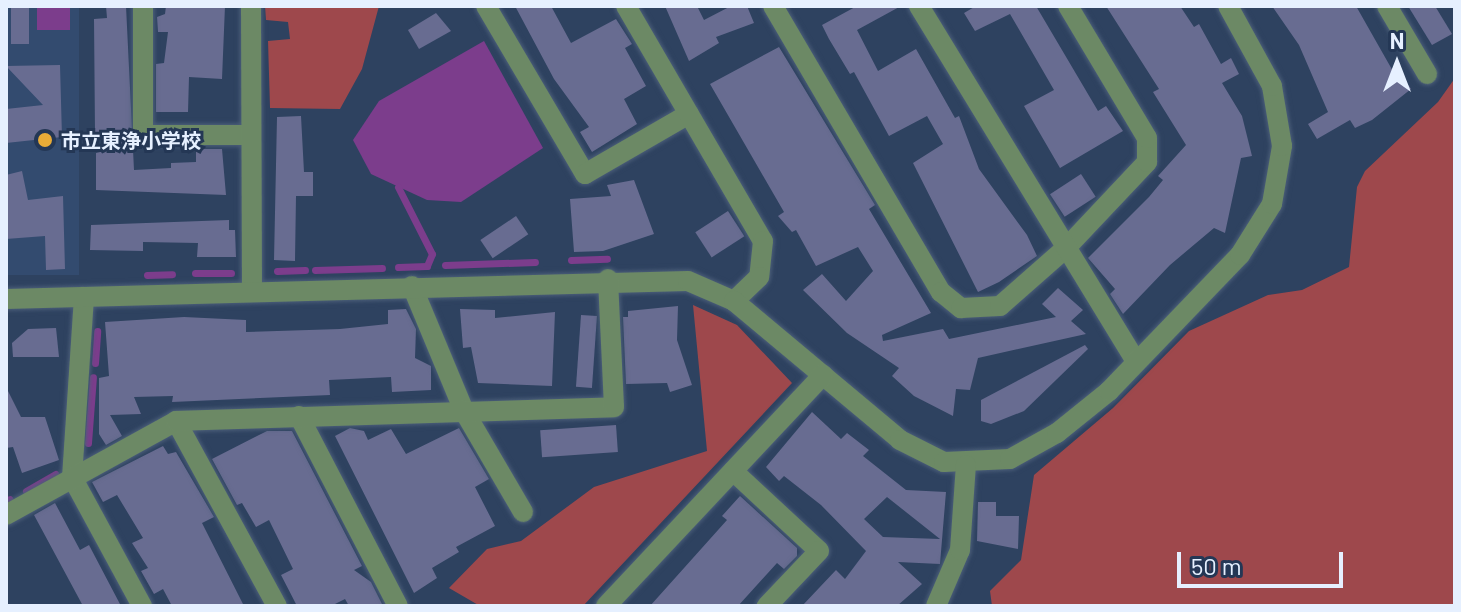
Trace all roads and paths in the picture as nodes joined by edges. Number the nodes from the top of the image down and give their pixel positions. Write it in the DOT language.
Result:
graph roads {
  1 [pos="143,6"];
  2 [pos="251,6"];
  3 [pos="486,6"];
  4 [pos="626,6"];
  5 [pos="773,6"];
  6 [pos="919,6"];
  7 [pos="1068,6"];
  8 [pos="1228,6"];
  9 [pos="1387,6"];
  10 [pos="1427,74"];
  11 [pos="689,114"];
  12 [pos="251,135"];
  13 [pos="1067,247"];
  14 [pos="608,279"];
  15 [pos="412,286"];
  16 [pos="252,292"];
  17 [pos="84,297"];
  18 [pos="6,299"];
  19 [pos="734,301"];
  20 [pos="1136,361"];
  21 [pos="823,375"];
  22 [pos="464,411"];
  23 [pos="299,416"];
  24 [pos="176,421"];
  25 [pos="966,465"];
  26 [pos="733,471"];
  27 [pos="72,477"];
  28 [pos="523,512"];
  29 [pos="6,515"];
  30 [pos="142,606"];
  31 [pos="277,606"];
  32 [pos="398,606"];
  33 [pos="606,606"];
  34 [pos="767,606"];
  35 [pos="936,606"];
  1 -- 12 [label="street"];
  2 -- 12 [label="street"];
  3 -- 11 [label="street"];
  4 -- 11 [label="street"];
  5 -- 13 [label="street"];
  6 -- 13 [label="street"];
  7 -- 13 [label="street"];
  8 -- 20 [label="street"];
  9 -- 10 [label="street"];
  11 -- 19 [label="street"];
  12 -- 16 [label="street"];
  13 -- 20 [label="street"];
  14 -- 15 [label="street"];
  14 -- 19 [label="street"];
  14 -- 22 [label="street"];
  15 -- 16 [label="street"];
  15 -- 22 [label="street"];
  16 -- 17 [label="street"];
  17 -- 18 [label="street"];
  17 -- 27 [label="street"];
  19 -- 21 [label="street"];
  20 -- 25 [label="street"];
  21 -- 25 [label="street"];
  21 -- 26 [label="street"];
  22 -- 23 [label="street"];
  22 -- 28 [label="street"];
  23 -- 24 [label="street"];
  23 -- 32 [label="street"];
  24 -- 27 [label="street"];
  24 -- 31 [label="street"];
  25 -- 35 [label="street"];
  26 -- 33 [label="street"];
  26 -- 34 [label="street"];
  27 -- 29 [label="street"];
  27 -- 30 [label="street"];
}
